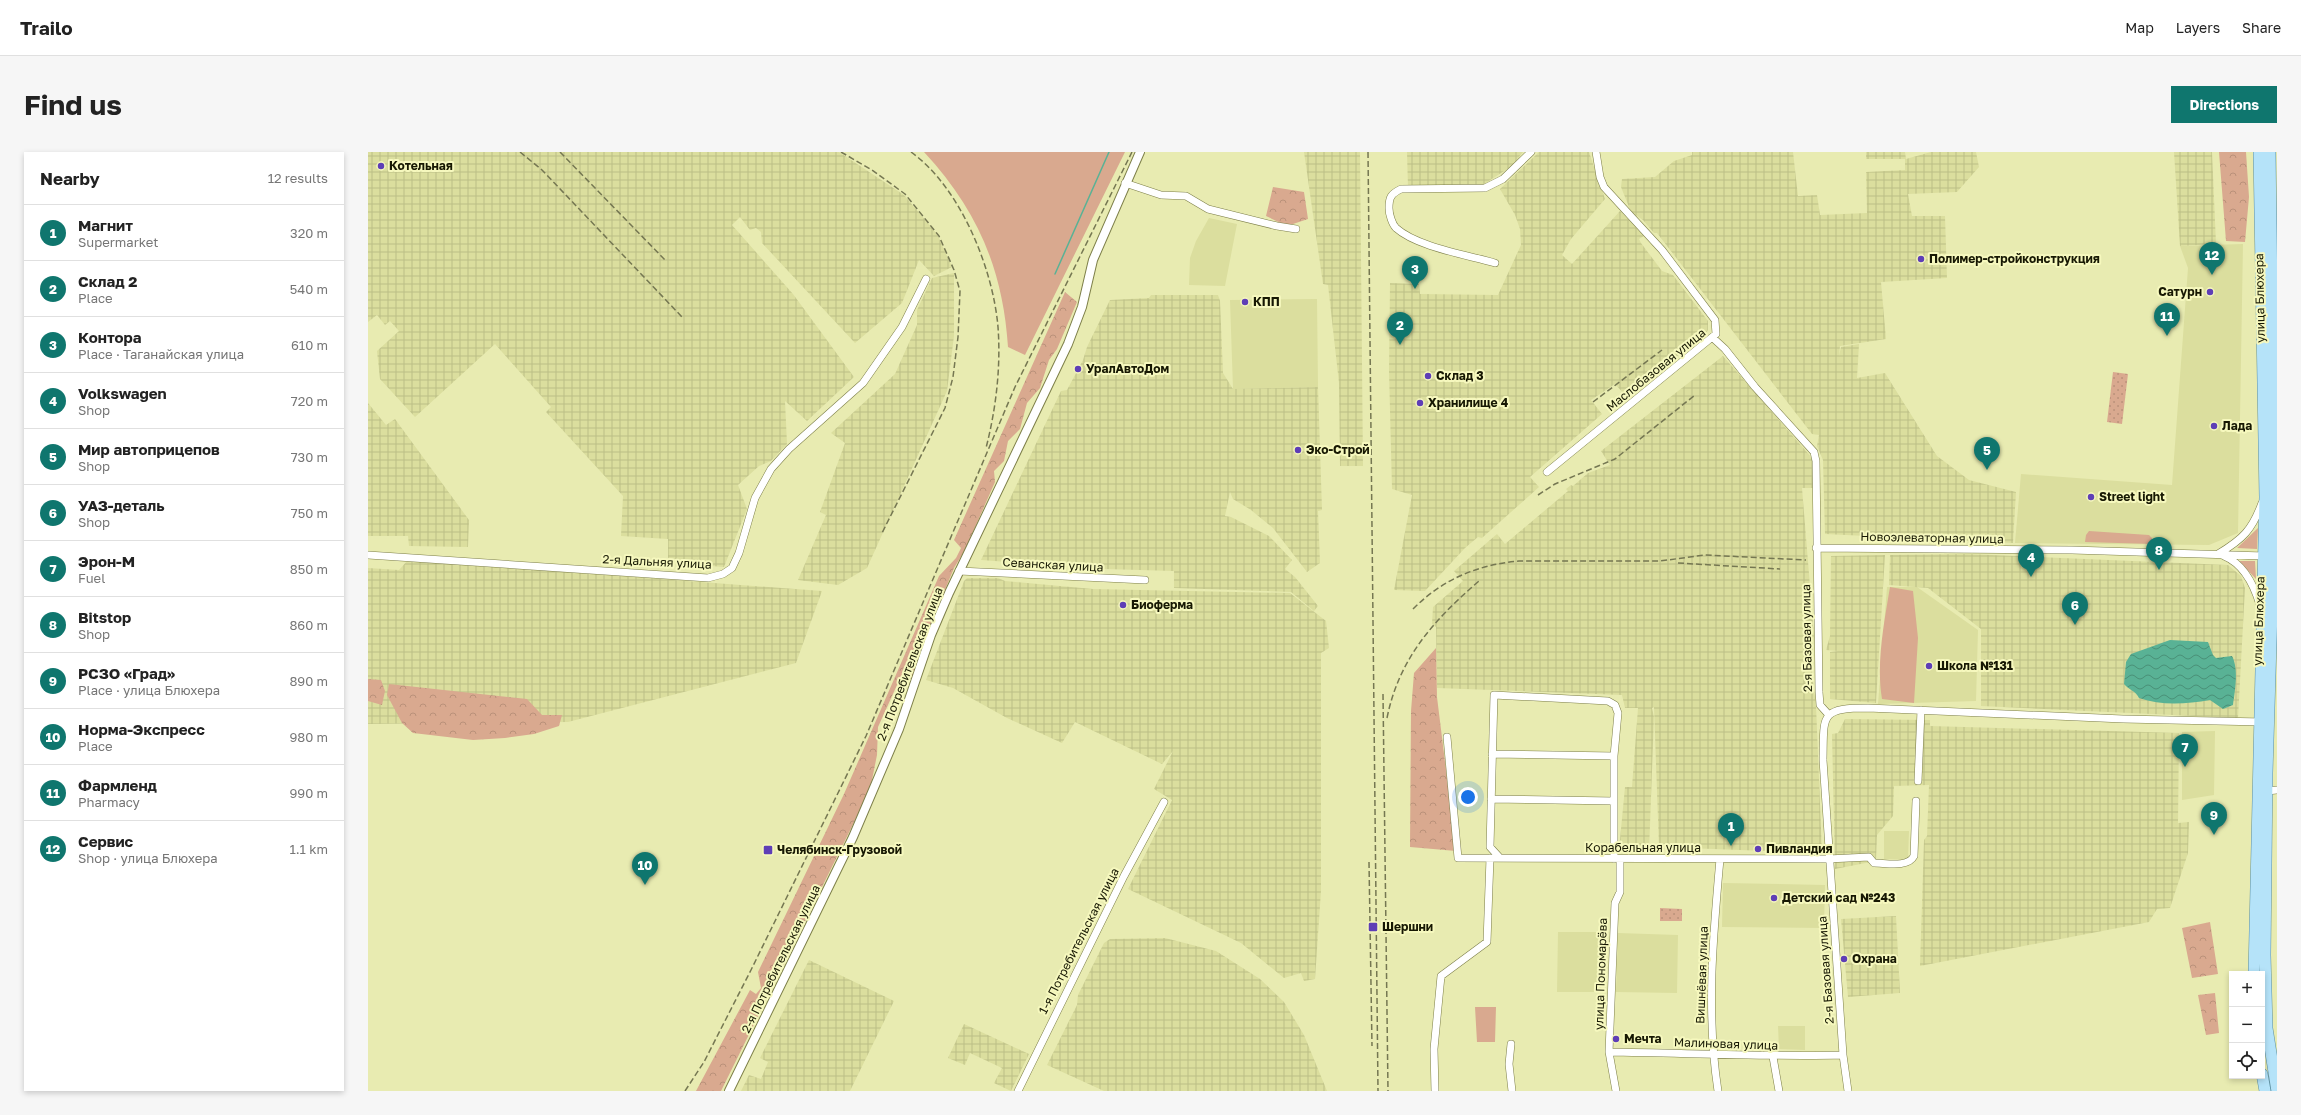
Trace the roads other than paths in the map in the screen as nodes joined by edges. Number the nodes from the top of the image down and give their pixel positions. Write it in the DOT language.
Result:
graph roads {
  1 [pos="1140,152"];
  2 [pos="1531,152"];
  3 [pos="1596,152"];
  4 [pos="2259,152"];
  5 [pos="2270,152"];
  6 [pos="1125,183"];
  7 [pos="1296,229"];
  8 [pos="1495,263"];
  9 [pos="926,279"];
  10 [pos="1713,338"];
  11 [pos="1547,472"];
  12 [pos="2265,497"];
  13 [pos="1816,548"];
  14 [pos="2218,554"];
  15 [pos="368,555"];
  16 [pos="2264,556"];
  17 [pos="959,571"];
  18 [pos="1145,580"];
  19 [pos="2263,616"];
  20 [pos="1921,710"];
  21 [pos="1829,715"];
  22 [pos="2264,722"];
  23 [pos="1447,737"];
  24 [pos="1492,754"];
  25 [pos="1614,756"];
  26 [pos="1918,781"];
  27 [pos="2267,791"];
  28 [pos="1491,799"];
  29 [pos="1614,801"];
  30 [pos="1164,802"];
  31 [pos="1916,802"];
  32 [pos="1490,858"];
  33 [pos="1500,858"];
  34 [pos="1617,859"];
  35 [pos="1720,859"];
  36 [pos="1828,859"];
  37 [pos="2254,971"];
  38 [pos="1511,1044"];
  39 [pos="1608,1052"];
  40 [pos="1712,1053"];
  41 [pos="1843,1055"];
  42 [pos="1773,1057"];
  43 [pos="2263,1079"];
  44 [pos="729,1091"];
  45 [pos="1018,1091"];
  46 [pos="1435,1091"];
  47 [pos="1512,1091"];
  48 [pos="1616,1091"];
  49 [pos="1718,1091"];
  50 [pos="1779,1091"];
  51 [pos="1848,1091"];
  52 [pos="2265,1091"];
  53 [pos="2277,1091"];
  1 -- 6 [label="street, 2-я Потребительская улица"];
  2 -- 8 [label="street"];
  3 -- 10 [label="street, Маслобазовая улица"];
  4 -- 12 [label="main road, улица Блюхера"];
  5 -- 22 [label="main road, улица Блюхера"];
  6 -- 7 [label="street"];
  6 -- 17 [label="street, 2-я Потребительская улица"];
  9 -- 15 [label="street, 2-я Дальняя улица"];
  10 -- 11 [label="street, Маслобазовая улица"];
  10 -- 13 [label="street, 2-я Базовая улица"];
  12 -- 14 [label="street"];
  12 -- 16 [label="main road, улица Блюхера"];
  13 -- 14 [label="street, Новоэлеваторная улица"];
  13 -- 21 [label="street, 2-я Базовая улица"];
  14 -- 16 [label="street, Новоэлеваторная улица"];
  14 -- 19 [label="street"];
  16 -- 19 [label="main road, улица Блюхера"];
  17 -- 18 [label="street, Севанская улица"];
  17 -- 44 [label="street, 2-я Потребительская улица"];
  19 -- 22 [label="main road, улица Блюхера"];
  20 -- 21 [label="street"];
  20 -- 22 [label="street"];
  20 -- 26 [label="street"];
  21 -- 36 [label="street, 2-я Базовая улица"];
  22 -- 27 [label="main road, улица Блюхера"];
  23 -- 32 [label="street, Корабельная улица"];
  24 -- 25 [label="street"];
  24 -- 25 [label="street, улица Пономарёва"];
  24 -- 28 [label="street"];
  25 -- 29 [label="street, улица Пономарёва"];
  27 -- 37 [label="main road, улица Блюхера"];
  27 -- 53 [label="main road, улица Блюхера"];
  28 -- 29 [label="street"];
  28 -- 33 [label="street"];
  29 -- 34 [label="street, улица Пономарёва"];
  30 -- 45 [label="street, 1-я Потребительская улица"];
  31 -- 36 [label="street, Корабельная улица"];
  32 -- 33 [label="street, Корабельная улица"];
  32 -- 46 [label="street"];
  33 -- 34 [label="street, Корабельная улица"];
  34 -- 35 [label="street, Корабельная улица"];
  34 -- 39 [label="street, улица Пономарёва"];
  35 -- 36 [label="street, Корабельная улица"];
  35 -- 40 [label="street, Вишнёвая улица"];
  36 -- 41 [label="street, 2-я Базовая улица"];
  38 -- 47 [label="street"];
  39 -- 40 [label="street, Малиновая улица"];
  39 -- 48 [label="street, улица Пономарёва"];
  40 -- 42 [label="street, Малиновая улица"];
  40 -- 49 [label="street, Вишнёвая улица"];
  41 -- 42 [label="street, Малиновая улица"];
  41 -- 51 [label="street, 2-я Базовая улица"];
  42 -- 50 [label="street"];
  43 -- 52 [label="main road"];
}
